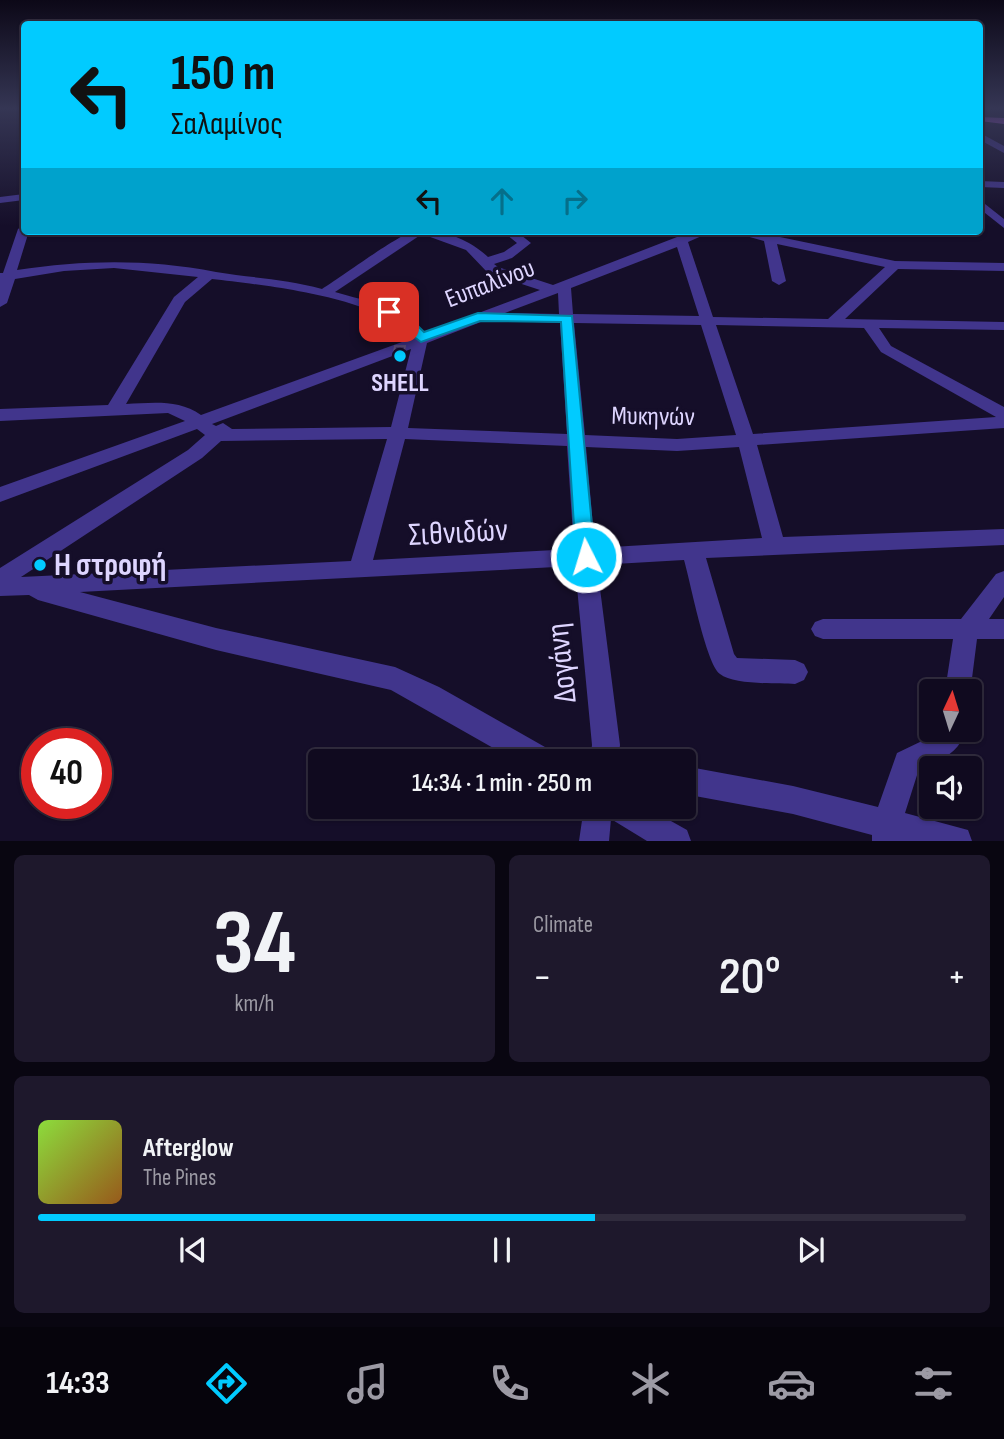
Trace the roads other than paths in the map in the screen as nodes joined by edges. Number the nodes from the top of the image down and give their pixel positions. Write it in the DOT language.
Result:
graph roads {
  1 [pos="983,149"];
  2 [pos="1003,150"];
  3 [pos="983,184"];
  4 [pos="1004,184"];
  5 [pos="21,197"];
  6 [pos="0,200"];
  7 [pos="983,205"];
  8 [pos="983,219"];
  9 [pos="1002,222"];
  10 [pos="22,235"];
  11 [pos="413,235"];
  12 [pos="436,235"];
  13 [pos="514,235"];
  14 [pos="750,235"];
  15 [pos="680,236"];
  16 [pos="770,240"];
  17 [pos="486,262"];
  18 [pos="895,265"];
  19 [pos="1004,267"];
  20 [pos="210,274"];
  21 [pos="5,277"];
  22 [pos="779,281"];
  23 [pos="557,287"];
  24 [pos="325,293"];
  25 [pos="0,303"];
  26 [pos="478,317"];
  27 [pos="568,318"];
  28 [pos="706,321"];
  29 [pos="833,322"];
  30 [pos="868,323"];
  31 [pos="1004,326"];
  32 [pos="421,338"];
  33 [pos="251,402"];
  34 [pos="114,410"];
  35 [pos="1004,414"];
  36 [pos="0,415"];
  37 [pos="198,421"];
  38 [pos="1004,422"];
  39 [pos="398,433"];
  40 [pos="216,435"];
  41 [pos="575,441"];
  42 [pos="747,442"];
  43 [pos="0,495"];
  44 [pos="1004,537"];
  45 [pos="775,546"];
  46 [pos="693,552"];
  47 [pos="586,557"];
  48 [pos="359,570"];
  49 [pos="0,579"];
  50 [pos="1004,580"];
  51 [pos="12,587"];
  52 [pos="822,629"];
  53 [pos="1004,629"];
  54 [pos="966,631"];
  55 [pos="795,672"];
  56 [pos="960,679"];
  57 [pos="943,742"];
  58 [pos="521,749"];
  59 [pos="606,749"];
  60 [pos="696,782"];
  61 [pos="597,819"];
  62 [pos="640,819"];
  63 [pos="887,833"];
  64 [pos="594,841"];
  65 [pos="676,841"];
  66 [pos="957,841"];
  1 -- 2 [label="street"];
  3 -- 4 [label="street"];
  5 -- 6 [label="street"];
  7 -- 9 [label="street"];
  8 -- 9 [label="street"];
  10 -- 21 [label="street"];
  11 -- 24 [label="street"];
  12 -- 17 [label="street"];
  13 -- 17 [label="street"];
  14 -- 16 [label="street"];
  15 -- 23 [label="street, Ευπαλίνου"];
  15 -- 28 [label="street"];
  16 -- 18 [label="street"];
  16 -- 22 [label="street"];
  17 -- 23 [label="street"];
  18 -- 19 [label="street"];
  18 -- 29 [label="street"];
  20 -- 21 [label="street"];
  20 -- 24 [label="street"];
  20 -- 34 [label="street"];
  21 -- 25 [label="street"];
  23 -- 26 [label="street, Ευπαλίνου"];
  23 -- 27 [label="street, Δογάνη"];
  24 -- 32 [label="street"];
  26 -- 27 [label="street"];
  26 -- 32 [label="street, Ευπαλίνου"];
  27 -- 28 [label="street"];
  27 -- 41 [label="street, Δογάνη"];
  28 -- 29 [label="street"];
  28 -- 42 [label="street"];
  29 -- 30 [label="street"];
  30 -- 31 [label="street"];
  30 -- 35 [label="street"];
  32 -- 33 [label="street, Ευπαλίνου"];
  32 -- 39 [label="street"];
  33 -- 37 [label="street, Ευπαλίνου"];
  33 -- 40 [label="street, Ευπαλίνου"];
  34 -- 36 [label="street"];
  34 -- 37 [label="street"];
  37 -- 40 [label="street"];
  37 -- 43 [label="street, Ευπαλίνου"];
  38 -- 42 [label="street, Μυκηνών"];
  39 -- 40 [label="street, Μυκηνών"];
  39 -- 41 [label="street, Μυκηνών"];
  39 -- 48 [label="street"];
  40 -- 49 [label="street, Ευπαλίνου"];
  41 -- 42 [label="street, Μυκηνών"];
  41 -- 47 [label="street, Δογάνη"];
  42 -- 45 [label="street"];
  44 -- 45 [label="street, Σιθνιδών"];
  45 -- 46 [label="street, Σιθνιδών"];
  46 -- 47 [label="street, Σιθνιδών"];
  46 -- 55 [label="street"];
  47 -- 48 [label="street, Σιθνιδών"];
  47 -- 59 [label="street, Δογάνη"];
  48 -- 51 [label="street, Σιθνιδών"];
  50 -- 54 [label="street"];
  51 -- 58 [label="street"];
  52 -- 54 [label="street"];
  53 -- 54 [label="street"];
  54 -- 56 [label="street"];
  57 -- 63 [label="street"];
  60 -- 63 [label="street"];
  61 -- 64 [label="street"];
  62 -- 65 [label="street"];
  63 -- 66 [label="street"];
}
